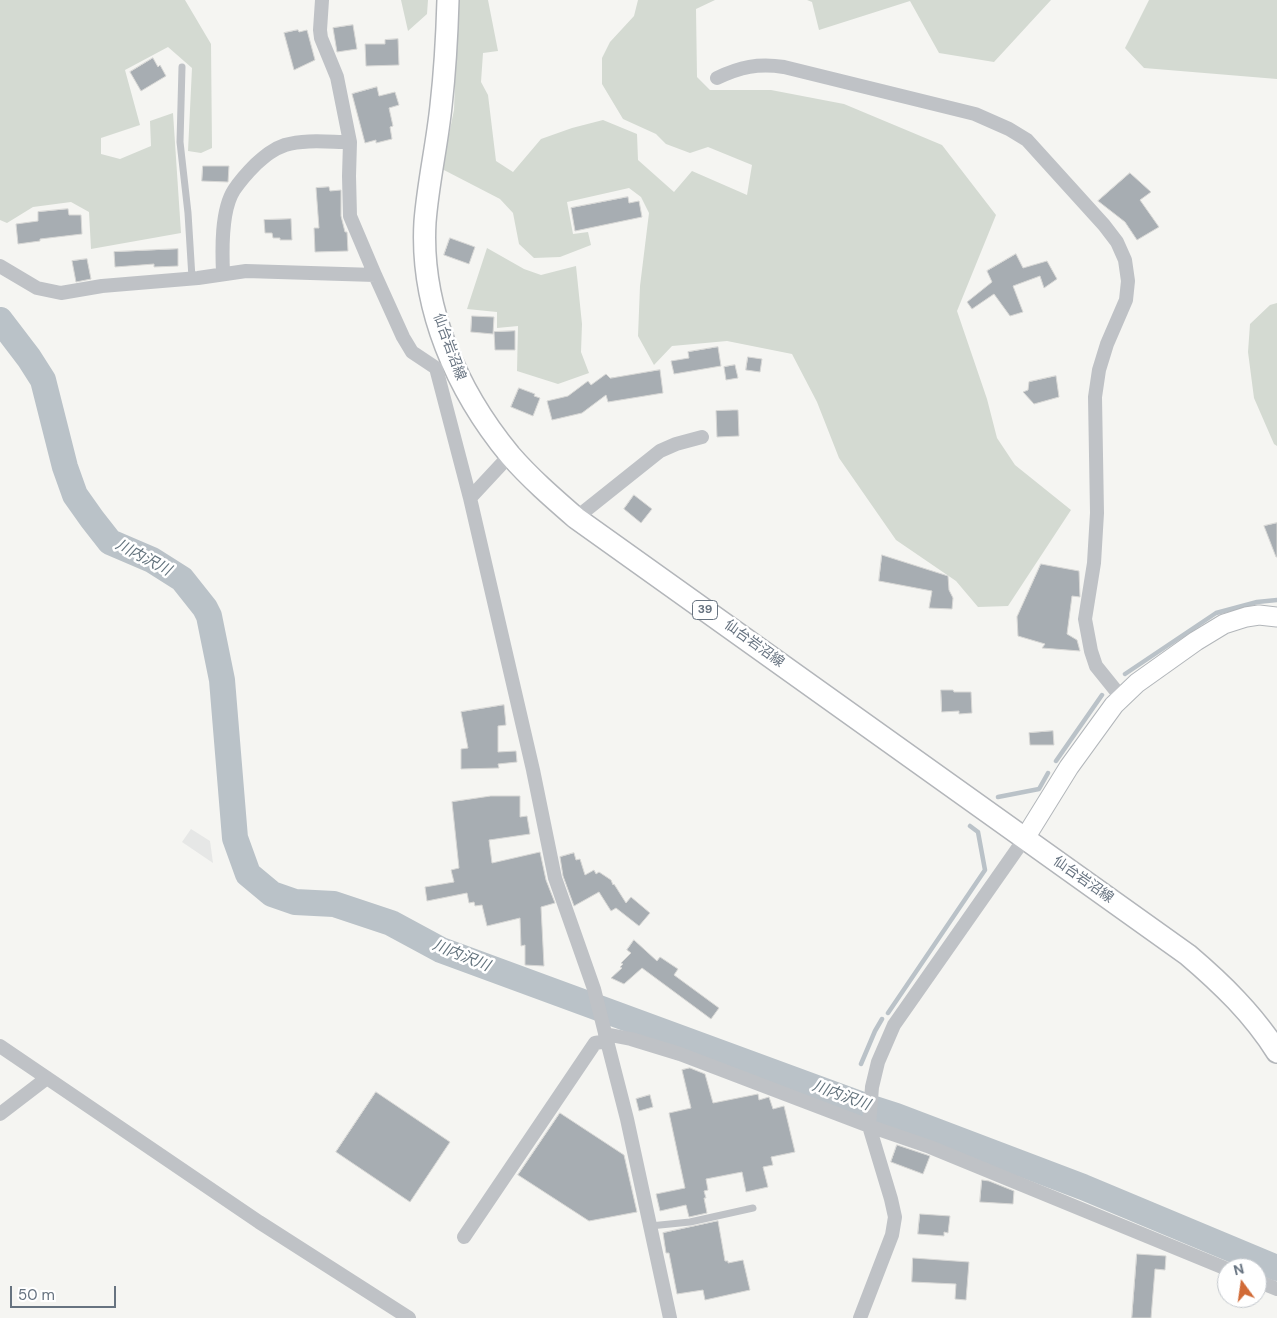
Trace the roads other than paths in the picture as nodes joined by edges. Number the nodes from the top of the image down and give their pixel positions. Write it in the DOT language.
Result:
graph roads {
  1 [pos="322,0"];
  2 [pos="448,0"];
  3 [pos="182,67"];
  4 [pos="716,78"];
  5 [pos="350,142"];
  6 [pos="0,266"];
  7 [pos="223,273"];
  8 [pos="375,274"];
  9 [pos="192,278"];
  10 [pos="702,437"];
  11 [pos="510,456"];
  12 [pos="470,498"];
  13 [pos="576,518"];
  14 [pos="1277,616"];
  15 [pos="1121,697"];
  16 [pos="1025,838"];
  17 [pos="605,1033"];
  18 [pos="0,1046"];
  19 [pos="1277,1052"];
  20 [pos="47,1078"];
  21 [pos="0,1114"];
  22 [pos="869,1123"];
  23 [pos="753,1208"];
  24 [pos="650,1226"];
  25 [pos="464,1237"];
  26 [pos="1217,1265"];
  27 [pos="409,1318"];
  28 [pos="670,1318"];
  29 [pos="860,1318"];
  1 -- 5 [label="street"];
  2 -- 11 [label="main road, 仙台岩沼線 / 39"];
  3 -- 9 [label="lane"];
  4 -- 15 [label="street"];
  5 -- 7 [label="street"];
  5 -- 8 [label="street"];
  6 -- 9 [label="street"];
  7 -- 8 [label="street"];
  7 -- 9 [label="street"];
  8 -- 12 [label="street"];
  10 -- 13 [label="street"];
  11 -- 12 [label="street"];
  11 -- 13 [label="main road, 仙台岩沼線 / 39"];
  12 -- 17 [label="street"];
  13 -- 16 [label="main road, 仙台岩沼線 / 39"];
  14 -- 15 [label="street"];
  15 -- 16 [label="street"];
  16 -- 19 [label="main road, 仙台岩沼線 / 39"];
  16 -- 22 [label="street"];
  17 -- 22 [label="street"];
  17 -- 24 [label="street"];
  17 -- 25 [label="street"];
  18 -- 20 [label="street"];
  20 -- 21 [label="street"];
  20 -- 27 [label="street"];
  22 -- 26 [label="street"];
  22 -- 29 [label="street"];
  23 -- 24 [label="lane"];
  24 -- 28 [label="street"];
}
